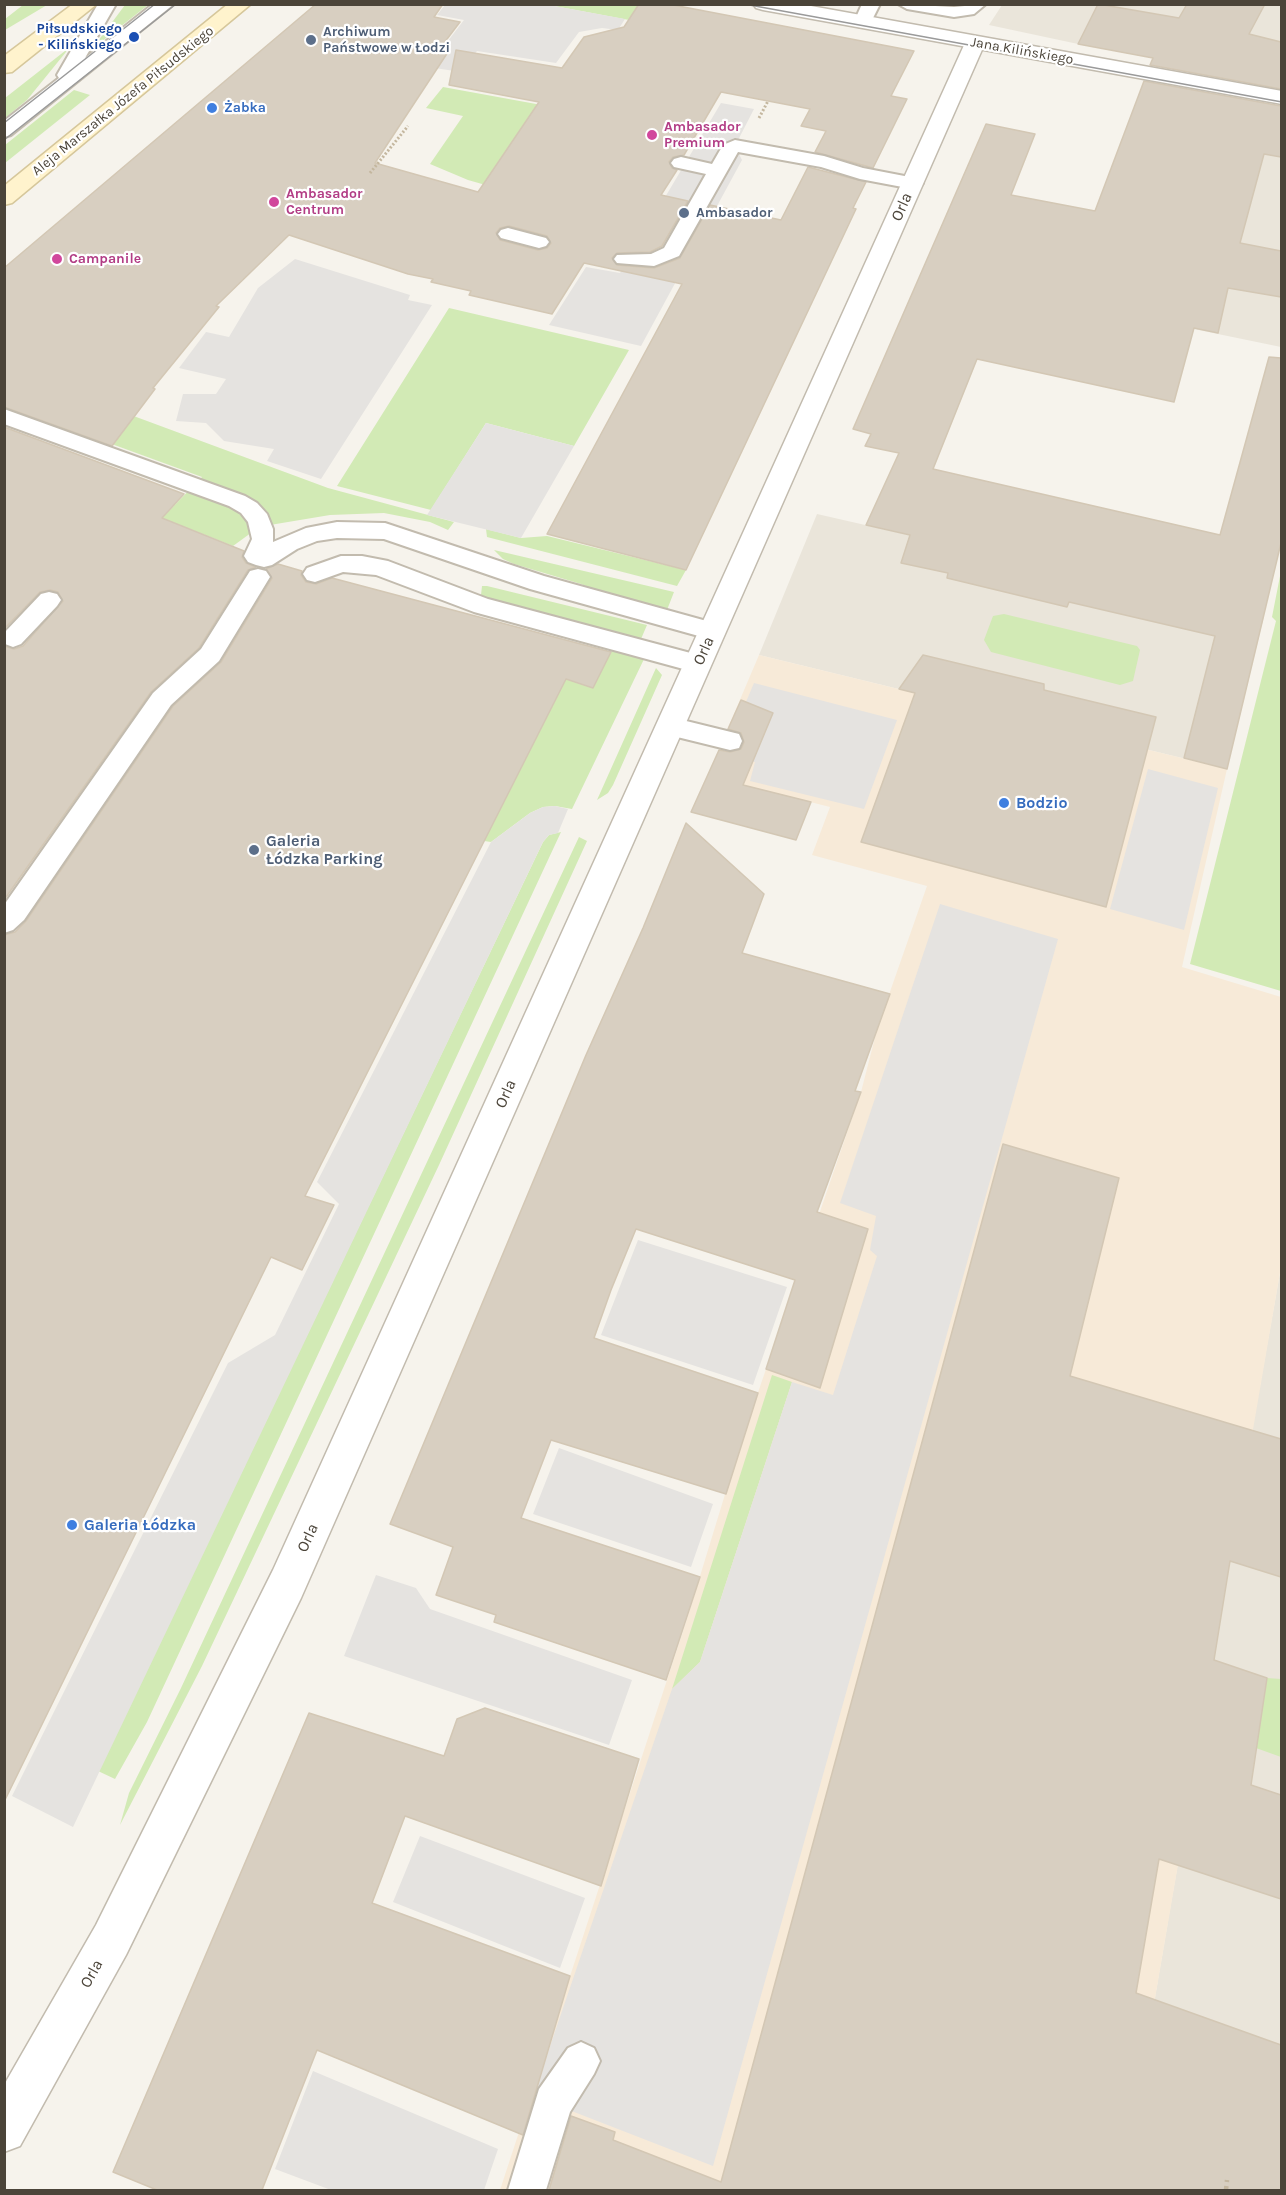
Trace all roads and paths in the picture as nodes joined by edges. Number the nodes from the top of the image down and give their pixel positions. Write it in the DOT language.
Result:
graph roads {
  1 [pos="87,4"];
  2 [pos="108,4"];
  3 [pos="165,4"];
  4 [pos="241,4"];
  5 [pos="763,4"];
  6 [pos="907,4"];
  7 [pos="977,4"];
  8 [pos="867,14"];
  9 [pos="975,43"];
  10 [pos="4,67"];
  11 [pos="57,90"];
  12 [pos="1281,98"];
  13 [pos="768,101"];
  14 [pos="756,124"];
  15 [pos="408,126"];
  16 [pos="398,129"];
  17 [pos="405,130"];
  18 [pos="4,131"];
  19 [pos="681,163"];
  20 [pos="718,171"];
  21 [pos="370,173"];
  22 [pos="913,183"];
  23 [pos="4,198"];
  24 [pos="508,234"];
  25 [pos="539,242"];
  26 [pos="624,260"];
  27 [pos="12,419"];
  28 [pos="259,564"];
  29 [pos="315,574"];
  30 [pos="49,600"];
  31 [pos="713,632"];
  32 [pos="13,638"];
  33 [pos="698,664"];
  34 [pos="670,726"];
  35 [pos="730,741"];
  36 [pos="4,922"];
  37 [pos="581,2061"];
  38 [pos="4,2130"];
  39 [pos="1227,2180"];
  40 [pos="527,2190"];
  41 [pos="1226,2190"];
  1 -- 10 [label="main road"];
  2 -- 11 [label="lane"];
  3 -- 11 [label="lane"];
  4 -- 23 [label="main road, Aleja Marszałka Józefa Piłsudskiego"];
  5 -- 8 [label="street, Jana Kilińskiego"];
  6 -- 7 [label="lane"];
  8 -- 9 [label="street, Jana Kilińskiego"];
  9 -- 12 [label="street, Jana Kilińskiego"];
  9 -- 22 [label="street, Orla"];
  11 -- 18 [label="lane"];
  13 -- 14 [label="path"];
  15 -- 17 [label="path"];
  16 -- 17 [label="path"];
  17 -- 21 [label="path"];
  19 -- 20 [label="lane"];
  20 -- 22 [label="lane"];
  20 -- 26 [label="lane"];
  22 -- 31 [label="street, Orla"];
  24 -- 25 [label="lane"];
  27 -- 28 [label="lane"];
  28 -- 31 [label="lane"];
  28 -- 36 [label="lane"];
  29 -- 33 [label="lane"];
  30 -- 32 [label="lane"];
  31 -- 33 [label="street, Orla"];
  33 -- 34 [label="street, Orla"];
  34 -- 35 [label="lane"];
  34 -- 38 [label="street, Orla"];
  37 -- 40 [label="lane"];
  39 -- 41 [label="path"];
}
